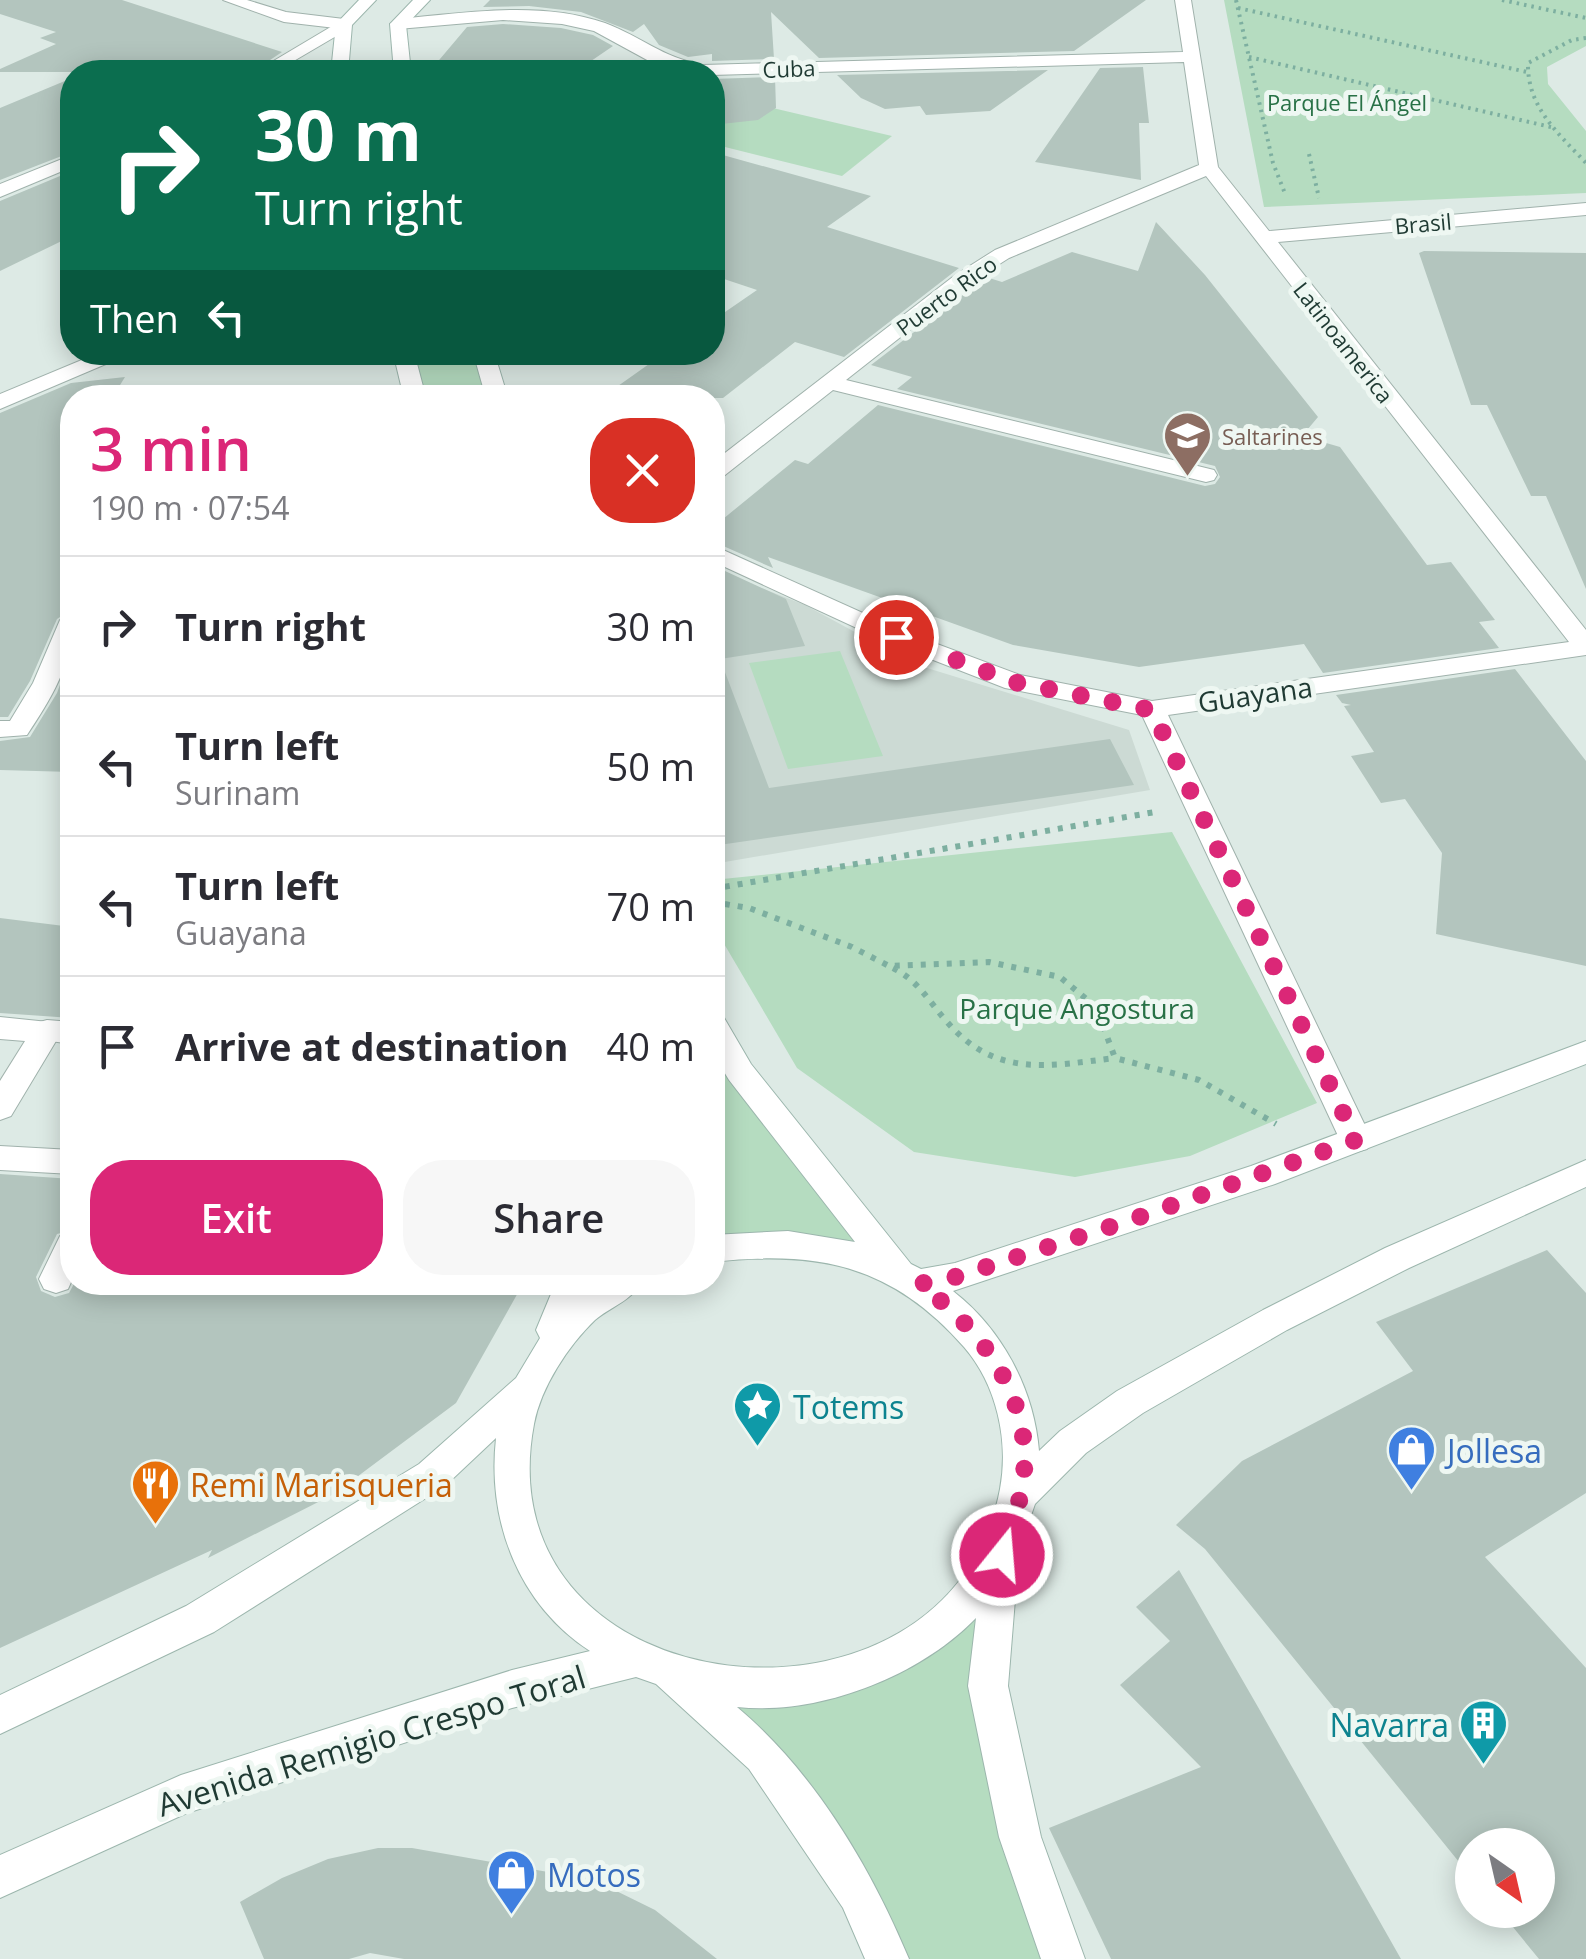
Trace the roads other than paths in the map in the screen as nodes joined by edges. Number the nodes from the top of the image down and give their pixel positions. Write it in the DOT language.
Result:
graph roads {
  1 [pos="231,0"];
  2 [pos="368,0"];
  3 [pos="422,0"];
  4 [pos="1183,0"];
  5 [pos="371,24"];
  6 [pos="1192,57"];
  7 [pos="291,60"];
  8 [pos="347,60"];
  9 [pos="394,60"];
  10 [pos="660,60"];
  11 [pos="725,69"];
  12 [pos="60,166"];
  13 [pos="1209,168"];
  14 [pos="0,191"];
  15 [pos="1586,209"];
  16 [pos="1261,238"];
  17 [pos="81,365"];
  18 [pos="830,384"];
  19 [pos="0,402"];
  20 [pos="725,464"];
  21 [pos="1206,475"];
  22 [pos="725,558"];
  23 [pos="1586,647"];
  24 [pos="60,649"];
  25 [pos="1152,710"];
  26 [pos="0,729"];
  27 [pos="0,1028"];
  28 [pos="60,1032"];
  29 [pos="725,1046"];
  30 [pos="1586,1052"];
  31 [pos="0,1108"];
  32 [pos="1340,1146"];
  33 [pos="0,1158"];
  34 [pos="60,1161"];
  35 [pos="1586,1173"];
  36 [pos="725,1247"];
  37 [pos="60,1272"];
  38 [pos="908,1278"];
  39 [pos="56,1280"];
  40 [pos="567,1295"];
  41 [pos="604,1295"];
  42 [pos="532,1374"];
  43 [pos="1022,1492"];
  44 [pos="1002,1555"];
  45 [pos="653,1667"];
  46 [pos="0,1715"];
  47 [pos="0,1877"];
  48 [pos="887,1959"];
  49 [pos="1064,1959"];
  1 -- 5 [label="street"];
  2 -- 5 [label="street"];
  3 -- 5 [label="street"];
  4 -- 6 [label="street, Latinoamerica"];
  5 -- 7 [label="street"];
  5 -- 8 [label="street"];
  5 -- 9 [label="street"];
  5 -- 10 [label="street, Cuba"];
  6 -- 11 [label="street, Cuba"];
  6 -- 13 [label="street, Latinoamerica"];
  12 -- 14 [label="street"];
  13 -- 16 [label="street, Latinoamerica"];
  13 -- 18 [label="street, Puerto Rico"];
  15 -- 16 [label="street, Brasil"];
  16 -- 23 [label="street, Latinoamerica"];
  17 -- 19 [label="street"];
  18 -- 20 [label="street, Puerto Rico"];
  18 -- 21 [label="street"];
  22 -- 25 [label="street, Guayana"];
  23 -- 25 [label="street, Guayana"];
  24 -- 26 [label="street"];
  25 -- 32 [label="street"];
  27 -- 28 [label="street"];
  28 -- 31 [label="street"];
  29 -- 38 [label="street"];
  30 -- 32 [label="street"];
  32 -- 38 [label="street"];
  33 -- 34 [label="street"];
  35 -- 43 [label="street"];
  36 -- 38 [label="street"];
  37 -- 39 [label="street"];
  38 -- 43 [label="street"];
  40 -- 42 [label="street"];
  41 -- 42 [label="street"];
  42 -- 45 [label="street"];
  42 -- 46 [label="street"];
  43 -- 44 [label="street"];
  44 -- 45 [label="street"];
  44 -- 49 [label="street"];
  45 -- 47 [label="street, Avenida Remigio Crespo Toral"];
  45 -- 48 [label="street"];
}
